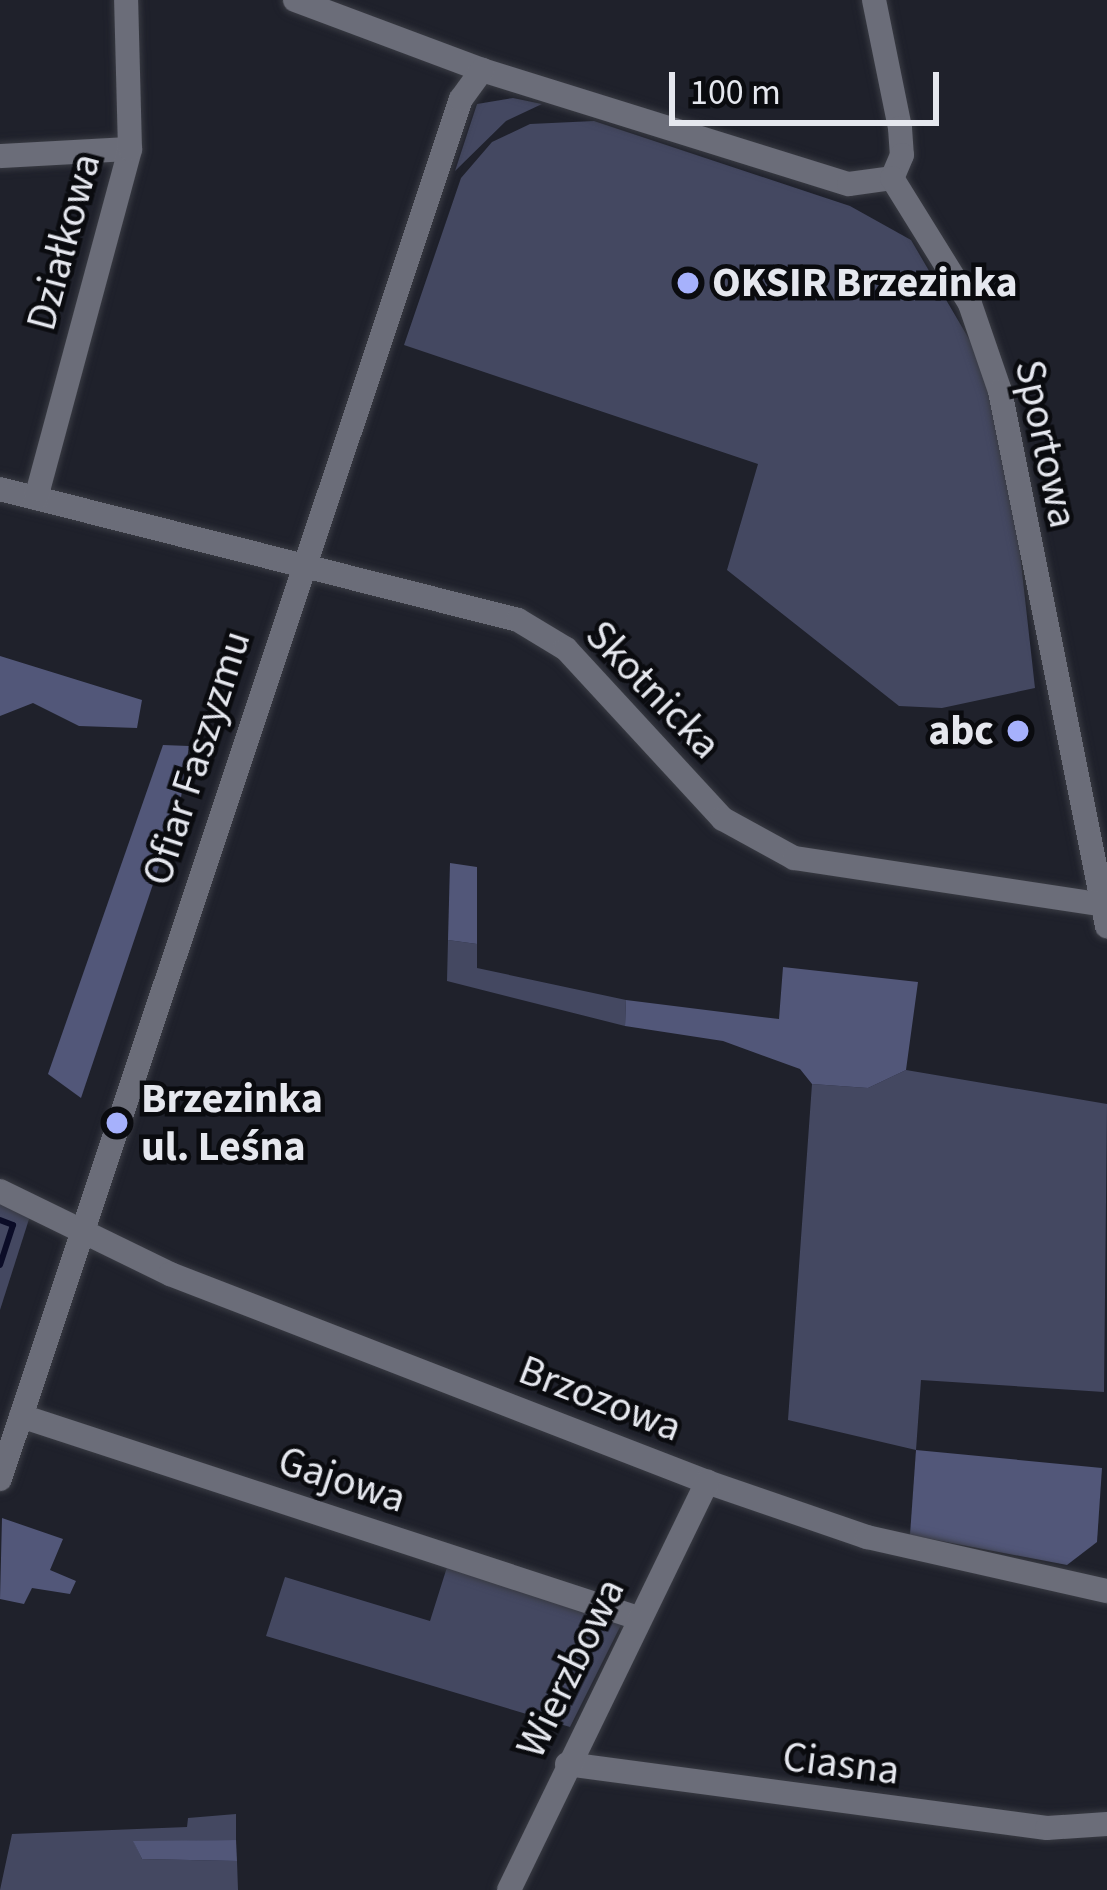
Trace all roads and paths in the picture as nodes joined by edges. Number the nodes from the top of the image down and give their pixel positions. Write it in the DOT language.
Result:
graph roads {
  1 [pos="126,0"];
  2 [pos="295,0"];
  3 [pos="874,0"];
  4 [pos="482,70"];
  5 [pos="130,149"];
  6 [pos="0,156"];
  7 [pos="892,178"];
  8 [pos="0,489"];
  9 [pos="36,498"];
  10 [pos="302,564"];
  11 [pos="1105,915"];
  12 [pos="0,1191"];
  13 [pos="81,1230"];
  14 [pos="21,1416"];
  15 [pos="0,1479"];
  16 [pos="707,1482"];
  17 [pos="1107,1591"];
  18 [pos="638,1618"];
  19 [pos="567,1764"];
  20 [pos="1107,1824"];
  21 [pos="509,1890"];
  1 -- 5 [label="street, Działkowa"];
  2 -- 4 [label="street"];
  3 -- 7 [label="street"];
  4 -- 7 [label="street"];
  4 -- 10 [label="street, Ofiar Faszyzmu"];
  5 -- 6 [label="street"];
  5 -- 9 [label="street, Działkowa"];
  7 -- 11 [label="street, Sportowa"];
  8 -- 9 [label="street, Skotnicka"];
  9 -- 10 [label="street, Skotnicka"];
  10 -- 11 [label="street, Skotnicka"];
  10 -- 13 [label="street, Ofiar Faszyzmu"];
  12 -- 13 [label="street, Brzozowa"];
  13 -- 14 [label="street, Ofiar Faszyzmu"];
  13 -- 16 [label="street, Brzozowa"];
  14 -- 15 [label="street, Ofiar Faszyzmu"];
  14 -- 18 [label="street, Gajowa"];
  16 -- 17 [label="street, Brzozowa"];
  16 -- 18 [label="street, Wierzbowa"];
  18 -- 19 [label="street, Wierzbowa"];
  19 -- 20 [label="street, Ciasna"];
  19 -- 21 [label="street, Wierzbowa"];
}
